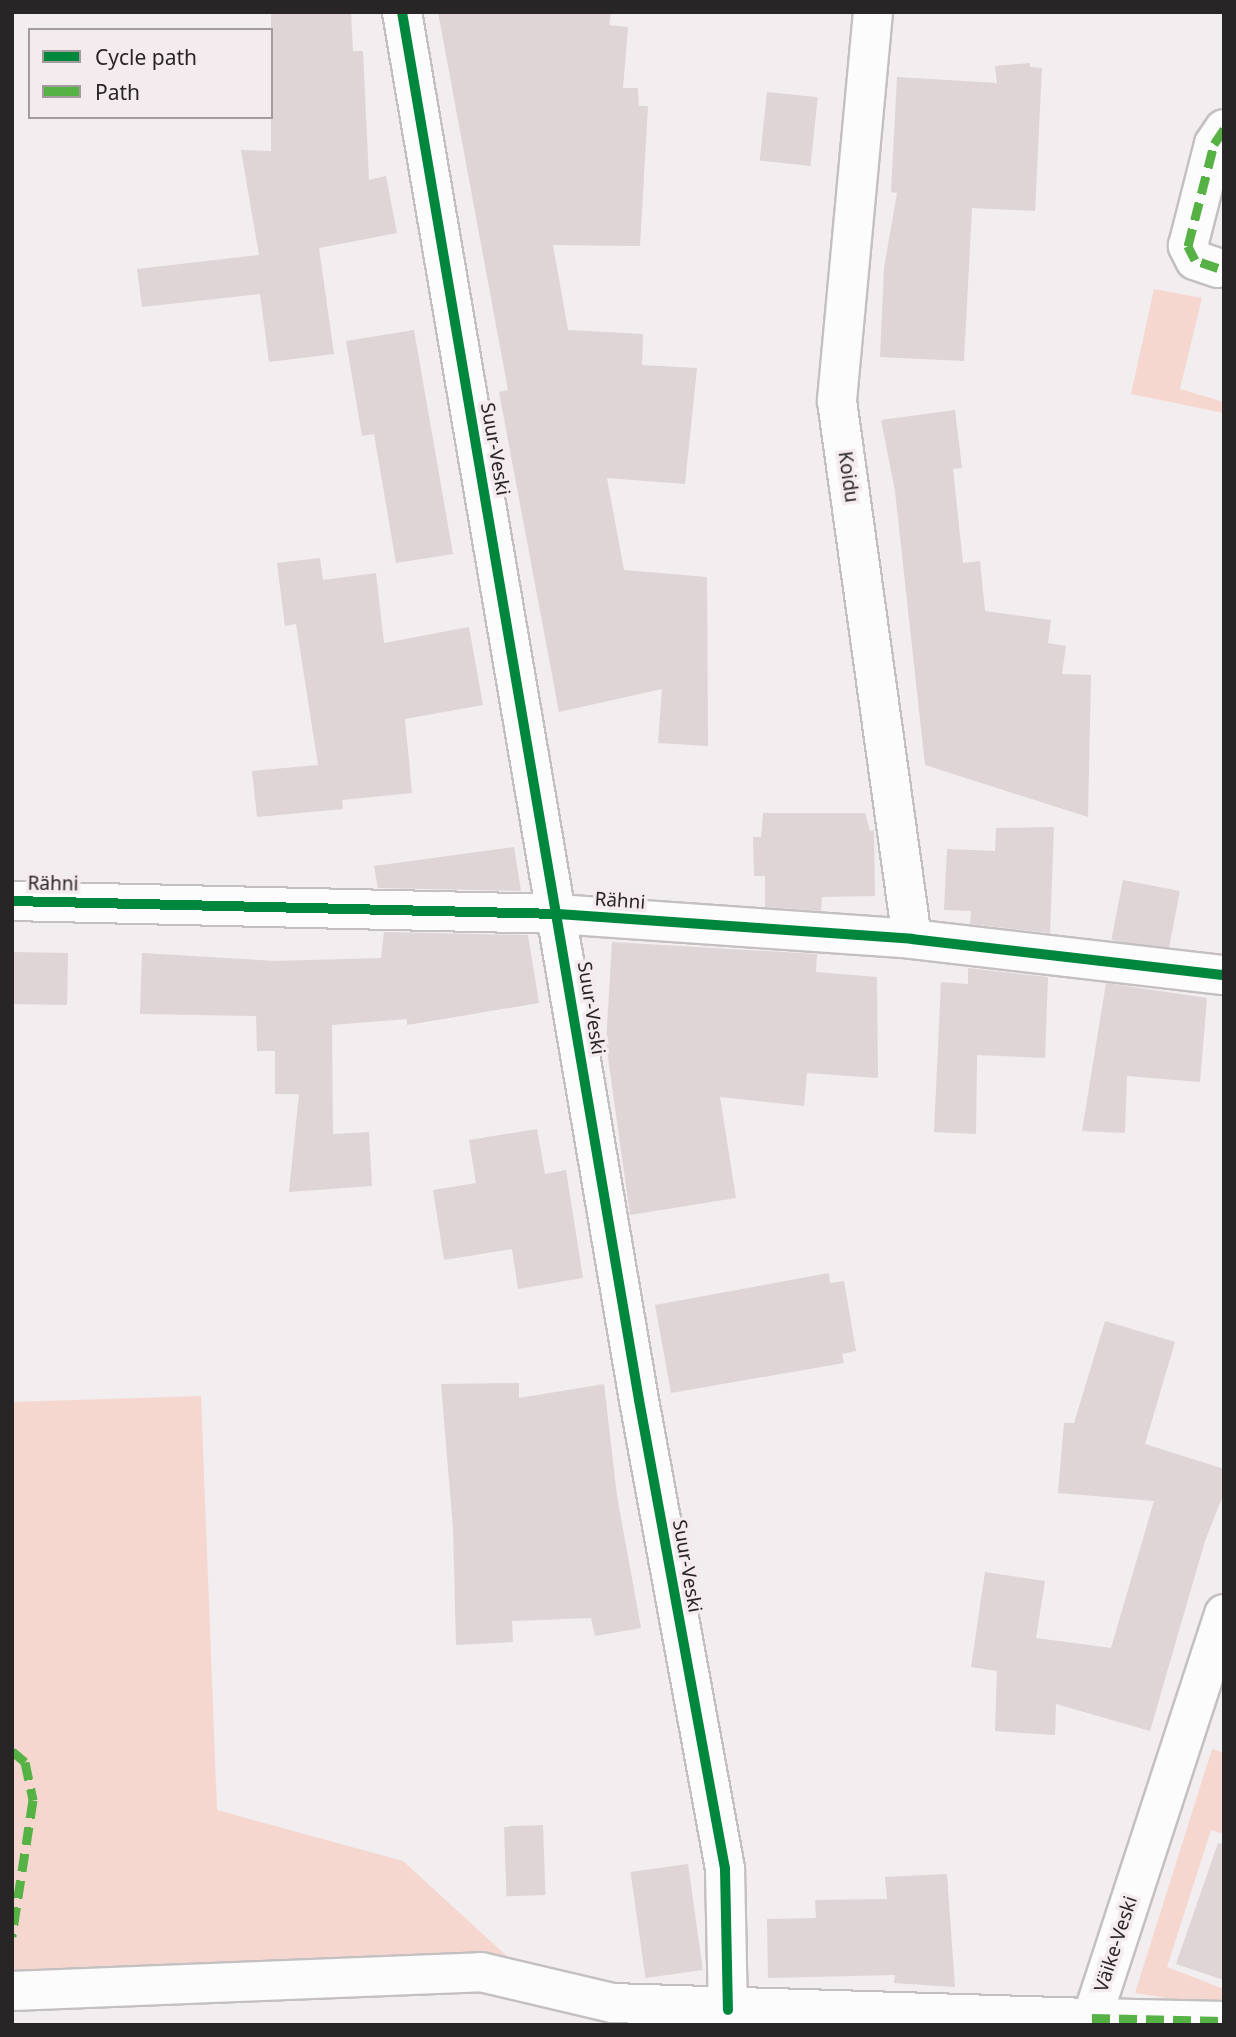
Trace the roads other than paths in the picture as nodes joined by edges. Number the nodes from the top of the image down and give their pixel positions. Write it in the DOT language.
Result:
graph roads {
  1 [pos="402,12"];
  2 [pos="873,12"];
  3 [pos="1224,129"];
  4 [pos="1219,268"];
  5 [pos="12,901"];
  6 [pos="558,914"];
  7 [pos="912,939"];
  8 [pos="1224,975"];
  9 [pos="1224,1614"];
  10 [pos="12,1991"];
  11 [pos="727,2010"];
  12 [pos="613,2014"];
  13 [pos="1091,2018"];
  14 [pos="1224,2021"];
  1 -- 6 [label="street, Suur-Veski"];
  2 -- 7 [label="street, Koidu"];
  3 -- 4 [label="street"];
  5 -- 6 [label="street, Rähni"];
  6 -- 7 [label="street, Rähni"];
  6 -- 11 [label="street, Suur-Veski"];
  7 -- 8 [label="street, Rähni"];
  9 -- 13 [label="street, Väike-Veski"];
  10 -- 12 [label="street, Väike-Veski"];
  11 -- 12 [label="street, Väike-Veski"];
  11 -- 13 [label="street, Väike-Veski"];
  13 -- 14 [label="street"];
}
